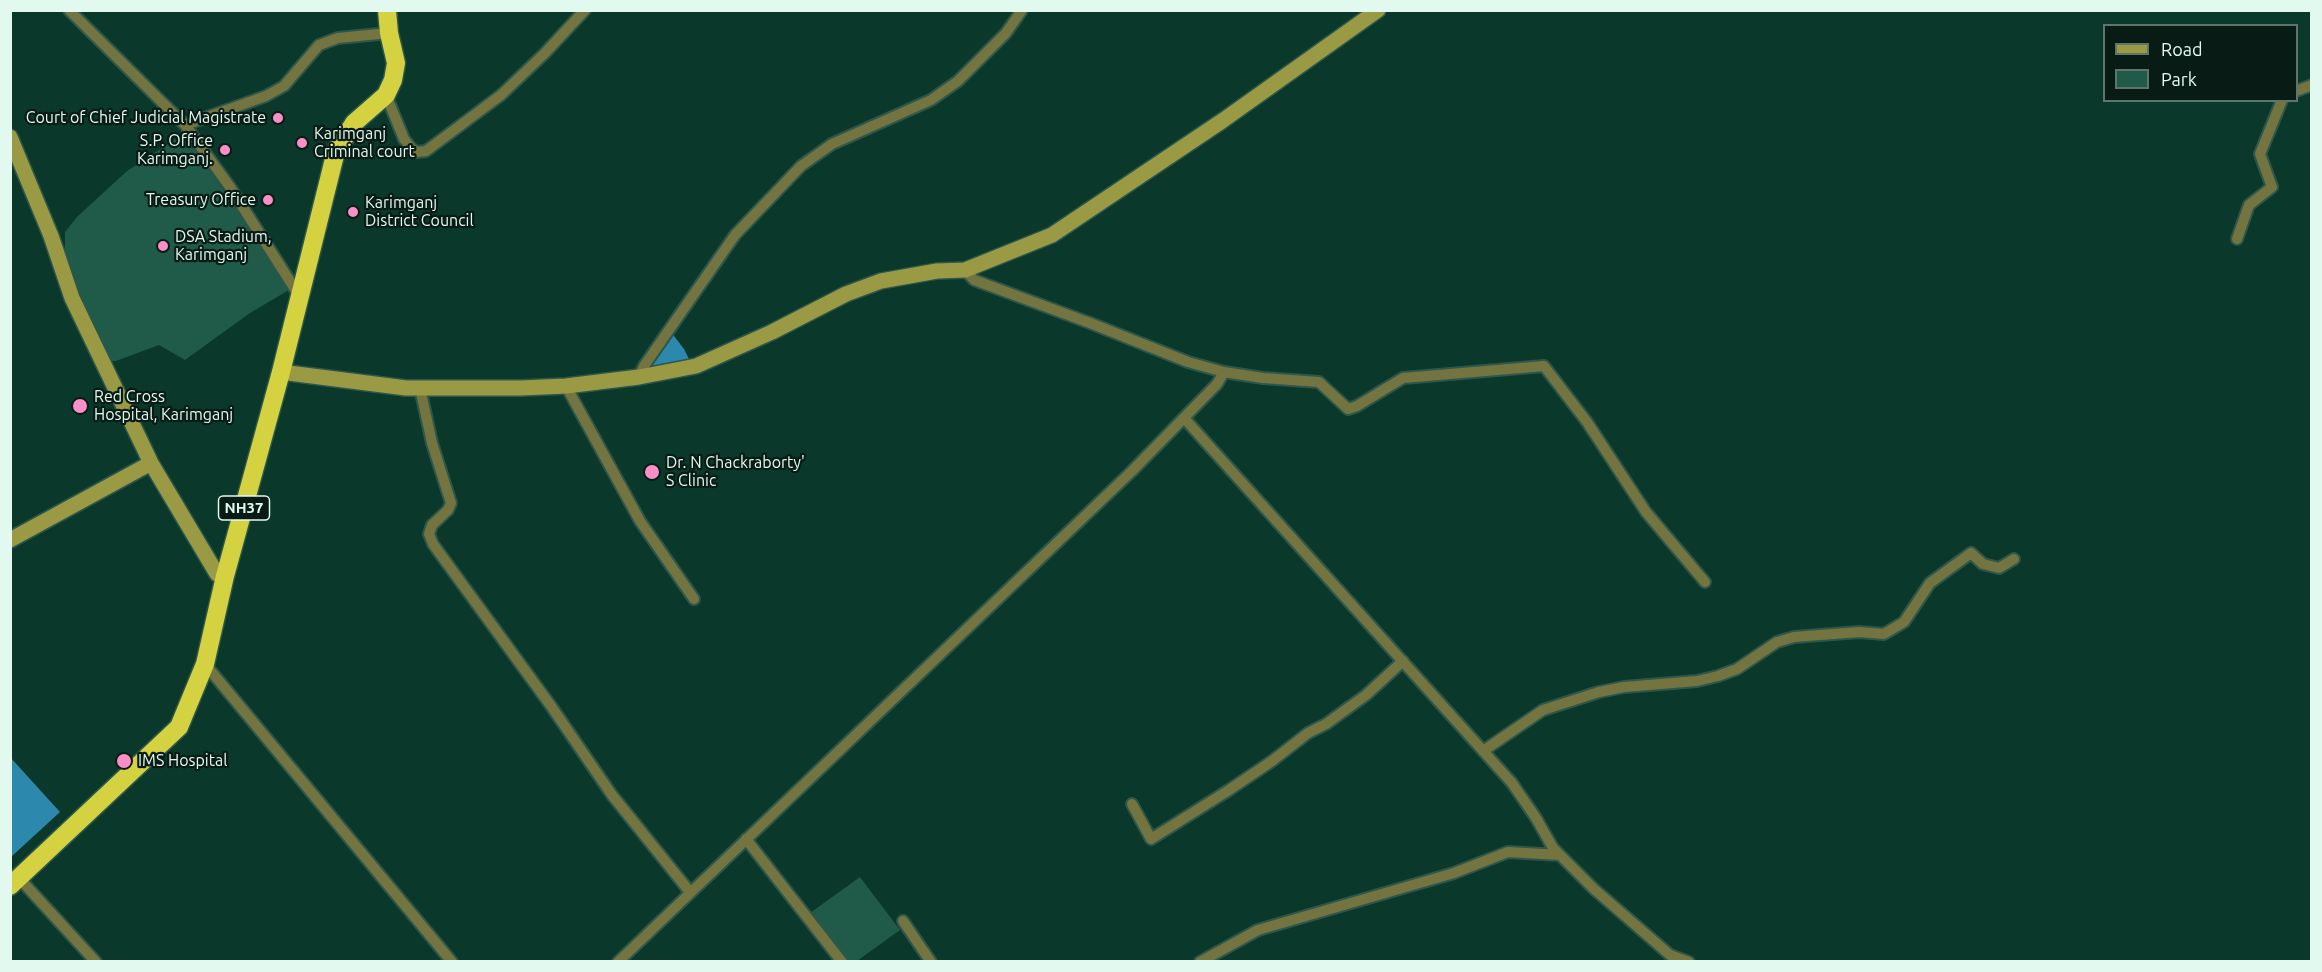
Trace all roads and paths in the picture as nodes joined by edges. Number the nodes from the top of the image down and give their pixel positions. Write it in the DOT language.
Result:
graph roads {
  1 [pos="69,10"];
  2 [pos="387,10"];
  3 [pos="585,10"];
  4 [pos="1022,10"];
  5 [pos="1375,11"];
  6 [pos="389,33"];
  7 [pos="386,95"];
  8 [pos="2281,102"];
  9 [pos="185,125"];
  10 [pos="10,137"];
  11 [pos="2237,239"];
  12 [pos="965,270"];
  13 [pos="300,297"];
  14 [pos="281,372"];
  15 [pos="1224,372"];
  16 [pos="639,377"];
  17 [pos="566,386"];
  18 [pos="420,388"];
  19 [pos="1184,418"];
  20 [pos="151,463"];
  21 [pos="10,540"];
  22 [pos="2014,559"];
  23 [pos="225,576"];
  24 [pos="1705,582"];
  25 [pos="694,599"];
  26 [pos="1403,661"];
  27 [pos="205,664"];
  28 [pos="1483,751"];
  29 [pos="1131,804"];
  30 [pos="746,838"];
  31 [pos="1560,855"];
  32 [pos="15,882"];
  33 [pos="690,892"];
  34 [pos="903,921"];
  35 [pos="96,962"];
  36 [pos="452,962"];
  37 [pos="618,962"];
  38 [pos="842,962"];
  39 [pos="931,962"];
  40 [pos="1200,962"];
  41 [pos="1689,962"];
  1 -- 9 [label="street"];
  2 -- 6 [label="highway"];
  3 -- 7 [label="street"];
  4 -- 16 [label="street"];
  5 -- 12 [label="main road"];
  6 -- 7 [label="highway"];
  6 -- 9 [label="street"];
  7 -- 13 [label="highway, NH37"];
  8 -- 11 [label="street"];
  9 -- 13 [label="street"];
  10 -- 20 [label="main road"];
  12 -- 15 [label="street"];
  12 -- 16 [label="main road"];
  13 -- 14 [label="highway, NH37"];
  14 -- 18 [label="main road"];
  14 -- 23 [label="highway, NH37"];
  15 -- 19 [label="street"];
  15 -- 24 [label="street"];
  16 -- 17 [label="main road"];
  17 -- 18 [label="main road"];
  17 -- 25 [label="street"];
  18 -- 33 [label="street"];
  19 -- 26 [label="street"];
  19 -- 30 [label="street"];
  20 -- 21 [label="main road"];
  20 -- 23 [label="main road"];
  22 -- 28 [label="street"];
  23 -- 27 [label="highway, NH37"];
  26 -- 28 [label="street"];
  26 -- 29 [label="street"];
  27 -- 32 [label="highway, NH37"];
  27 -- 36 [label="street"];
  28 -- 31 [label="street"];
  30 -- 33 [label="street"];
  30 -- 38 [label="street"];
  31 -- 40 [label="street"];
  31 -- 41 [label="street"];
  32 -- 35 [label="street"];
  33 -- 37 [label="street"];
  34 -- 39 [label="street"];
}
